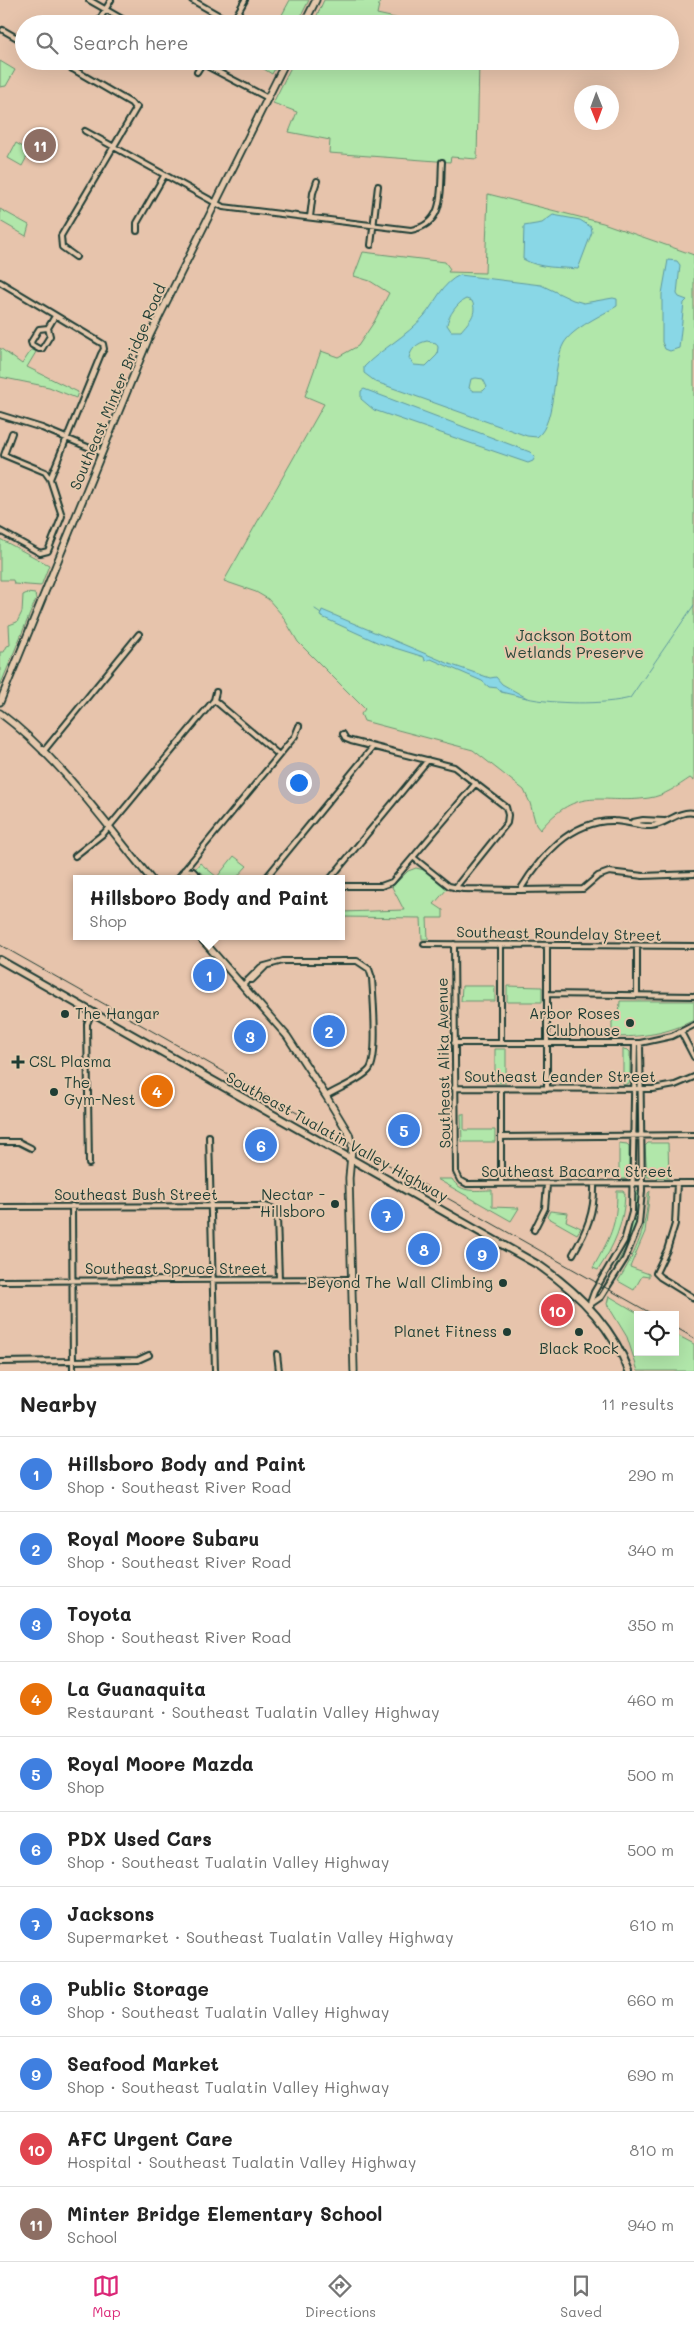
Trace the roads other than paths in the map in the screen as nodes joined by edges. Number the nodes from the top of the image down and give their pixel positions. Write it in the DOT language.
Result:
graph roads {
  1 [pos="89,0"];
  2 [pos="111,0"];
  3 [pos="192,0"];
  4 [pos="245,0"];
  5 [pos="316,0"];
  6 [pos="105,9"];
  7 [pos="102,15"];
  8 [pos="115,15"];
  9 [pos="219,15"];
  10 [pos="237,15"];
  11 [pos="308,15"];
  12 [pos="3,30"];
  13 [pos="15,37"];
  14 [pos="74,70"];
  15 [pos="214,70"];
  16 [pos="282,70"];
  17 [pos="268,98"];
  18 [pos="86,131"];
  19 [pos="114,148"];
  20 [pos="442,162"];
  21 [pos="164,176"];
  22 [pos="317,181"];
  23 [pos="378,186"];
  24 [pos="216,204"];
  25 [pos="310,218"];
  26 [pos="373,225"];
  27 [pos="138,230"];
  28 [pos="371,245"];
  29 [pos="76,257"];
  30 [pos="0,282"];
  31 [pos="55,316"];
  32 [pos="48,328"];
  33 [pos="0,415"];
  34 [pos="12,433"];
  35 [pos="66,438"];
  36 [pos="102,453"];
  37 [pos="50,479"];
  38 [pos="0,531"];
  39 [pos="139,634"];
  40 [pos="216,692"];
  41 [pos="214,700"];
  42 [pos="0,702"];
  43 [pos="0,713"];
  44 [pos="299,726"];
  45 [pos="344,734"];
  46 [pos="374,747"];
  47 [pos="43,752"];
  48 [pos="279,755"];
  49 [pos="428,760"];
  50 [pos="476,783"];
  51 [pos="694,813"];
  52 [pos="108,827"];
  53 [pos="75,856"];
  54 [pos="414,858"];
  55 [pos="184,870"];
  56 [pos="694,874"];
  57 [pos="148,875"];
  58 [pos="180,875"];
  59 [pos="187,875"];
  60 [pos="197,875"];
  61 [pos="268,875"];
  62 [pos="333,875"];
  63 [pos="345,886"];
  64 [pos="455,888"];
  65 [pos="520,890"];
  66 [pos="203,940"];
  67 [pos="424,944"];
  68 [pos="454,944"];
  69 [pos="501,945"];
  70 [pos="547,945"];
  71 [pos="637,946"];
  72 [pos="694,946"];
  73 [pos="0,960"];
  74 [pos="243,985"];
  75 [pos="547,994"];
  76 [pos="637,995"];
  77 [pos="694,996"];
  78 [pos="92,1012"];
  79 [pos="694,1025"];
  80 [pos="680,1032"];
  81 [pos="454,1042"];
  82 [pos="501,1042"];
  83 [pos="548,1043"];
  84 [pos="635,1043"];
  85 [pos="640,1043"];
  86 [pos="694,1057"];
  87 [pos="694,1077"];
  88 [pos="454,1088"];
  89 [pos="501,1089"];
  90 [pos="547,1089"];
  91 [pos="635,1089"];
  92 [pos="640,1089"];
  93 [pos="326,1096"];
  94 [pos="694,1135"];
  95 [pos="208,1136"];
  96 [pos="501,1137"];
  97 [pos="634,1137"];
  98 [pos="640,1137"];
  99 [pos="0,1142"];
  100 [pos="31,1148"];
  101 [pos="350,1159"];
  102 [pos="90,1164"];
  103 [pos="460,1180"];
  104 [pos="677,1183"];
  105 [pos="694,1183"];
  106 [pos="501,1184"];
  107 [pos="594,1184"];
  108 [pos="633,1184"];
  109 [pos="642,1184"];
  110 [pos="547,1185"];
  111 [pos="72,1206"];
  112 [pos="210,1206"];
  113 [pos="0,1207"];
  114 [pos="534,1230"];
  115 [pos="574,1254"];
  116 [pos="278,1279"];
  117 [pos="352,1279"];
  118 [pos="211,1280"];
  119 [pos="0,1281"];
  120 [pos="73,1281"];
  121 [pos="694,1298"];
  122 [pos="588,1306"];
  123 [pos="277,1354"];
  124 [pos="149,1355"];
  125 [pos="73,1361"];
  126 [pos="0,1362"];
  127 [pos="73,1371"];
  128 [pos="214,1371"];
  129 [pos="279,1371"];
  130 [pos="354,1371"];
  131 [pos="629,1371"];
  1 -- 6 [label="street"];
  2 -- 6 [label="street"];
  3 -- 9 [label="street"];
  4 -- 10 [label="street"];
  5 -- 11 [label="main road"];
  6 -- 7 [label="street"];
  6 -- 8 [label="street"];
  12 -- 13 [label="street"];
  14 -- 19 [label="street"];
  15 -- 17 [label="street"];
  16 -- 17 [label="main road, Southeast Minter Bridge Road"];
  17 -- 24 [label="main road, Southeast Minter Bridge Road"];
  18 -- 19 [label="street"];
  19 -- 21 [label="street"];
  19 -- 29 [label="street"];
  20 -- 26 [label="street"];
  21 -- 24 [label="street"];
  21 -- 27 [label="street"];
  22 -- 25 [label="street"];
  23 -- 26 [label="street"];
  24 -- 25 [label="street"];
  24 -- 36 [label="main road, Southeast Minter Bridge Road"];
  25 -- 26 [label="street"];
  26 -- 28 [label="street"];
  30 -- 31 [label="street"];
  31 -- 32 [label="street"];
  31 -- 35 [label="street"];
  32 -- 32 [label="street"];
  33 -- 35 [label="street"];
  34 -- 37 [label="street"];
  35 -- 36 [label="street"];
  35 -- 37 [label="street"];
  36 -- 42 [label="main road, Southeast Minter Bridge Road"];
  37 -- 38 [label="street"];
  39 -- 47 [label="street"];
  40 -- 41 [label="street"];
  41 -- 48 [label="street"];
  41 -- 52 [label="street"];
  43 -- 47 [label="main road"];
  44 -- 48 [label="street"];
  45 -- 46 [label="street"];
  46 -- 49 [label="street"];
  46 -- 61 [label="street"];
  47 -- 52 [label="main road"];
  48 -- 55 [label="street"];
  49 -- 50 [label="street"];
  49 -- 62 [label="street"];
  50 -- 54 [label="street"];
  50 -- 64 [label="street"];
  51 -- 65 [label="street"];
  52 -- 53 [label="street"];
  52 -- 57 [label="main road"];
  54 -- 63 [label="street"];
  54 -- 64 [label="street"];
  55 -- 58 [label="street"];
  55 -- 59 [label="street"];
  55 -- 60 [label="street"];
  56 -- 65 [label="street"];
  64 -- 65 [label="street"];
  66 -- 74 [label="main road"];
  67 -- 68 [label="street, Southeast Roundelay Street"];
  68 -- 69 [label="street, Southeast Roundelay Street"];
  68 -- 81 [label="street, Southeast Alika Avenue"];
  69 -- 70 [label="street, Southeast Roundelay Street"];
  69 -- 82 [label="street"];
  70 -- 71 [label="street, Southeast Roundelay Street"];
  70 -- 75 [label="street"];
  71 -- 72 [label="street, Southeast Roundelay Street"];
  71 -- 76 [label="street"];
  73 -- 78 [label="main road, Southeast Tualatin Valley Highway"];
  74 -- 93 [label="main road"];
  74 -- 93 [label="street"];
  75 -- 76 [label="street"];
  75 -- 83 [label="street"];
  76 -- 77 [label="street"];
  78 -- 101 [label="main road, Southeast Tualatin Valley Highway"];
  78 -- 102 [label="street"];
  79 -- 80 [label="street"];
  80 -- 85 [label="street"];
  80 -- 86 [label="street"];
  81 -- 82 [label="street"];
  81 -- 88 [label="street, Southeast Alika Avenue"];
  82 -- 83 [label="street"];
  83 -- 84 [label="street"];
  83 -- 90 [label="street"];
  84 -- 85 [label="street"];
  84 -- 91 [label="street"];
  85 -- 92 [label="street"];
  87 -- 92 [label="street, Southeast Leander Street"];
  88 -- 89 [label="street, Southeast Leander Street"];
  88 -- 103 [label="street, Southeast Alika Avenue"];
  89 -- 90 [label="street, Southeast Leander Street"];
  89 -- 96 [label="street"];
  90 -- 91 [label="street, Southeast Leander Street"];
  91 -- 92 [label="street, Southeast Leander Street"];
  91 -- 97 [label="street"];
  92 -- 98 [label="street"];
  93 -- 101 [label="main road"];
  94 -- 98 [label="street"];
  95 -- 112 [label="street"];
  96 -- 97 [label="street"];
  96 -- 106 [label="street"];
  97 -- 98 [label="street"];
  97 -- 108 [label="street"];
  98 -- 109 [label="street"];
  99 -- 100 [label="street"];
  101 -- 117 [label="main road"];
  101 -- 122 [label="main road, Southeast Tualatin Valley Highway"];
  103 -- 106 [label="street, Southeast Bacarra Street"];
  104 -- 105 [label="street, Southeast Bacarra Street"];
  104 -- 109 [label="street, Southeast Bacarra Street"];
  104 -- 121 [label="street"];
  106 -- 110 [label="street, Southeast Bacarra Street"];
  107 -- 108 [label="street, Southeast Bacarra Street"];
  107 -- 110 [label="street, Southeast Bacarra Street"];
  107 -- 115 [label="street"];
  108 -- 109 [label="street, Southeast Bacarra Street"];
  108 -- 122 [label="street"];
  109 -- 122 [label="street"];
  110 -- 114 [label="street"];
  111 -- 112 [label="street, Southeast Bush Street"];
  111 -- 113 [label="street, Southeast Bush Street"];
  111 -- 120 [label="street"];
  112 -- 116 [label="street, Southeast Bush Street"];
  112 -- 118 [label="street"];
  116 -- 117 [label="street, Southeast Spruce Street"];
  116 -- 118 [label="street, Southeast Spruce Street"];
  117 -- 130 [label="main road"];
  118 -- 120 [label="street, Southeast Spruce Street"];
  118 -- 128 [label="street"];
  119 -- 120 [label="street, Southeast Spruce Street"];
  120 -- 125 [label="street"];
  122 -- 131 [label="main road, Southeast Tualatin Valley Highway"];
  123 -- 129 [label="street"];
  124 -- 125 [label="street"];
  125 -- 126 [label="street"];
  125 -- 127 [label="street"];
}
